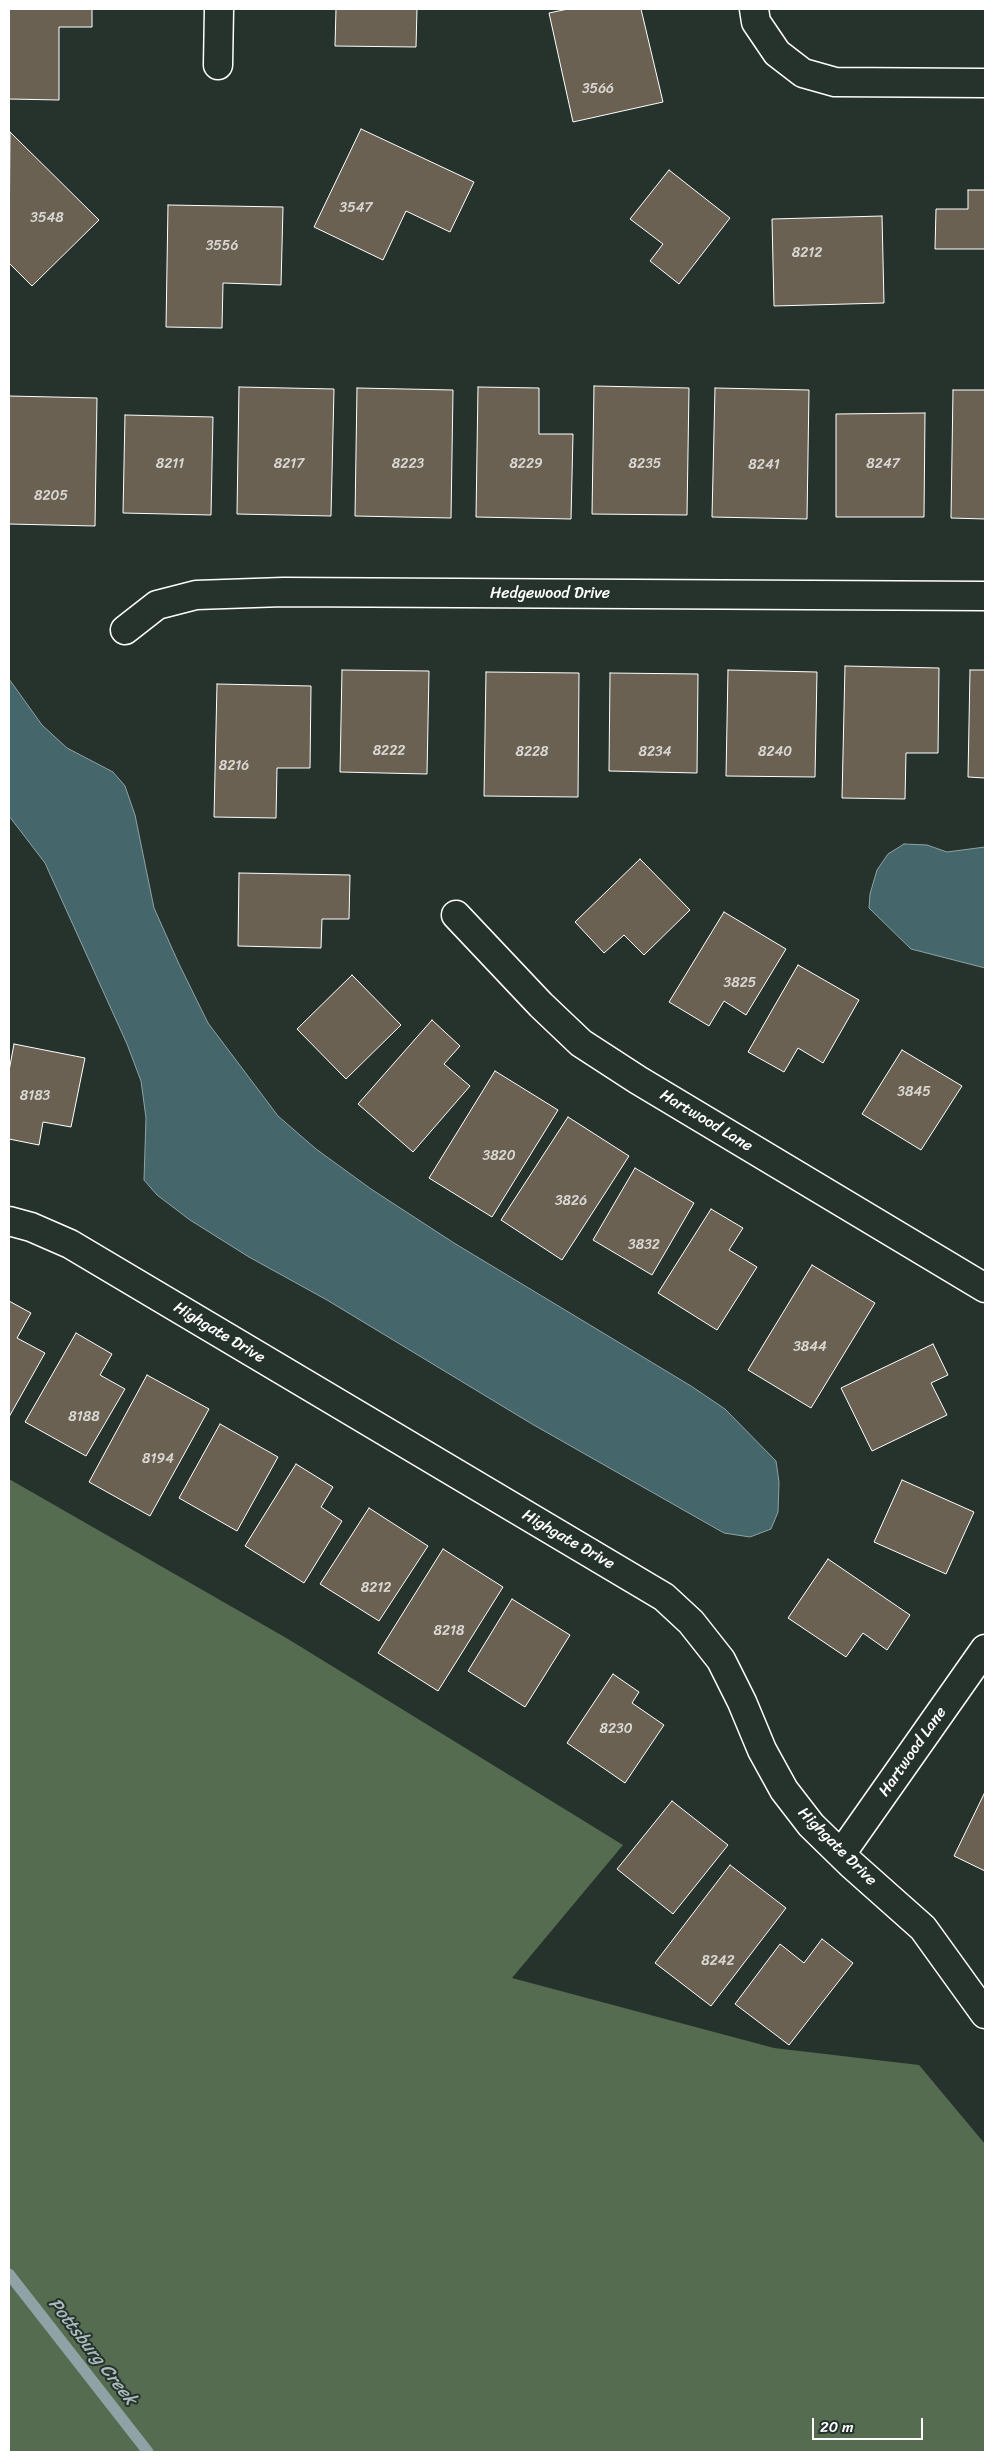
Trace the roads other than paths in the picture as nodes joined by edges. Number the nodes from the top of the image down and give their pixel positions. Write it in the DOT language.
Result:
graph roads {
  1 [pos="219,9"];
  2 [pos="754,9"];
  3 [pos="218,65"];
  4 [pos="985,82"];
  5 [pos="985,596"];
  6 [pos="125,630"];
  7 [pos="456,915"];
  8 [pos="9,1221"];
  9 [pos="985,1288"];
  10 [pos="985,1649"];
  11 [pos="841,1854"];
  12 [pos="985,2014"];
  1 -- 3 [label="street"];
  2 -- 4 [label="street"];
  5 -- 6 [label="street, Hedgewood Drive"];
  7 -- 9 [label="street, Hartwood Lane"];
  8 -- 11 [label="street, Highgate Drive"];
  10 -- 11 [label="street, Hartwood Lane"];
  11 -- 12 [label="street, Highgate Drive"];
}
